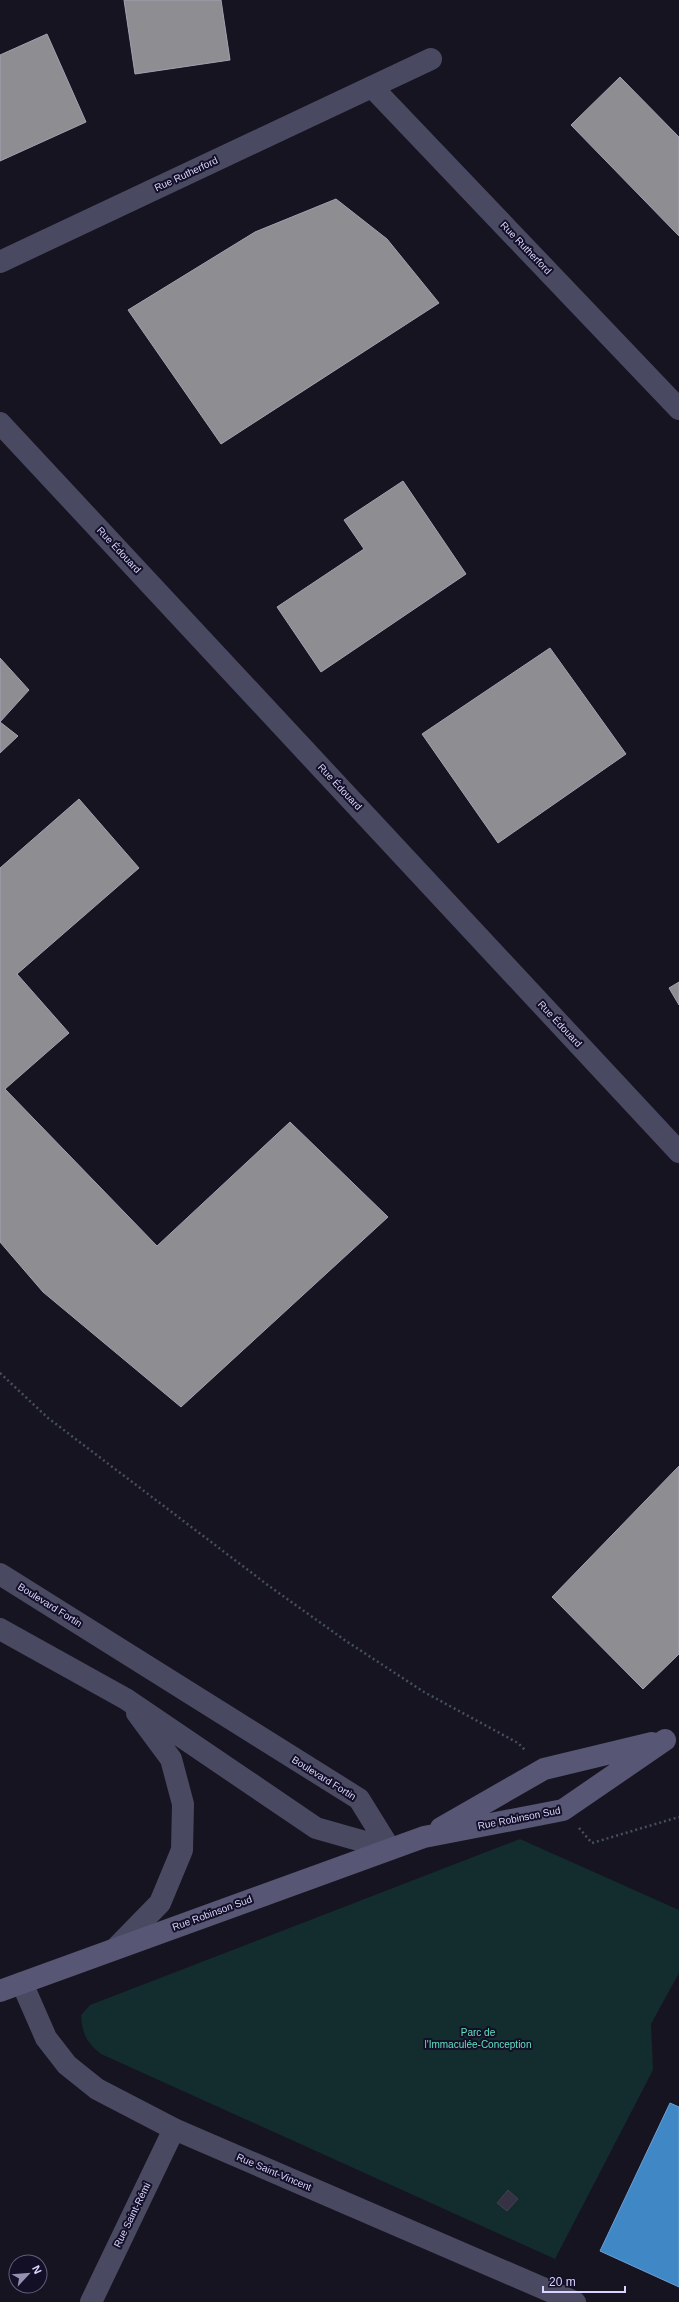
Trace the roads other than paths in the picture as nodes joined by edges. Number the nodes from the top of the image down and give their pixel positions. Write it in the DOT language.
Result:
graph roads {
  1 [pos="431,59"];
  2 [pos="372,87"];
  3 [pos="0,262"];
  4 [pos="679,409"];
  5 [pos="0,423"];
  6 [pos="679,1152"];
  7 [pos="0,1574"];
  8 [pos="0,1629"];
  9 [pos="126,1699"];
  10 [pos="672,1737"];
  11 [pos="424,1837"];
  12 [pos="390,1849"];
  13 [pos="118,1946"];
  14 [pos="22,1983"];
  15 [pos="0,1991"];
  16 [pos="174,2129"];
  17 [pos="91,2302"];
  18 [pos="575,2302"];
  1 -- 2 [label="street, Rue Rutherford"];
  2 -- 3 [label="street, Rue Rutherford"];
  2 -- 4 [label="street, Rue Rutherford"];
  5 -- 6 [label="street, Rue Édouard"];
  7 -- 12 [label="street, Boulevard Fortin"];
  8 -- 9 [label="street"];
  9 -- 12 [label="street"];
  9 -- 13 [label="street"];
  10 -- 11 [label="street, Rue Robinson Sud"];
  10 -- 11 [label="street, Rue Robinson Sud"];
  11 -- 12 [label="street, Rue Robinson Sud"];
  12 -- 13 [label="street, Rue Robinson Sud"];
  13 -- 14 [label="street, Rue Robinson Sud"];
  14 -- 15 [label="street, Rue Robinson Sud"];
  14 -- 16 [label="street, Rue Saint-Vincent"];
  16 -- 17 [label="street, Rue Saint-Rémi"];
  16 -- 18 [label="street, Rue Saint-Vincent"];
}
